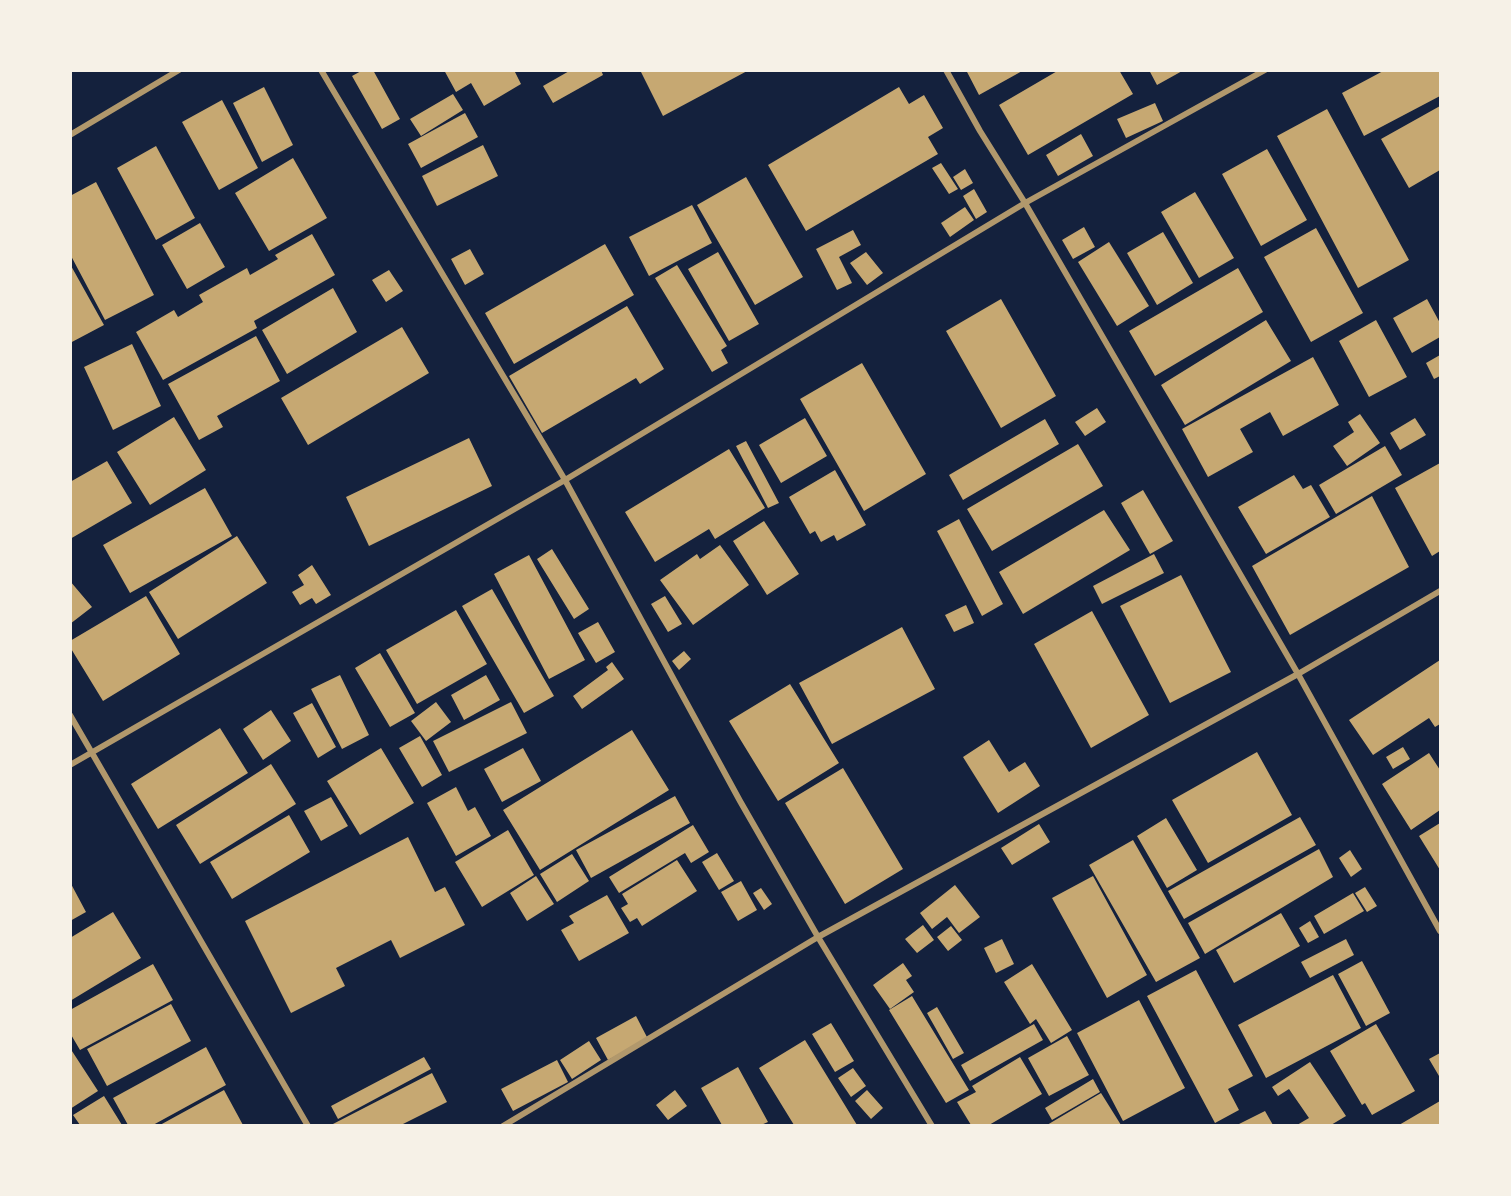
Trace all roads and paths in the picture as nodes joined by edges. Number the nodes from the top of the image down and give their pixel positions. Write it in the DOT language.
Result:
graph roads {
  1 [pos="179,70"];
  2 [pos="321,70"];
  3 [pos="946,70"];
  4 [pos="1265,70"];
  5 [pos="70,135"];
  6 [pos="1025,203"];
  7 [pos="565,480"];
  8 [pos="1440,591"];
  9 [pos="1298,674"];
  10 [pos="70,715"];
  11 [pos="92,753"];
  12 [pos="70,765"];
  13 [pos="1440,931"];
  14 [pos="818,937"];
  15 [pos="308,1125"];
  16 [pos="503,1125"];
  17 [pos="932,1125"];
  1 -- 5 [label="street"];
  2 -- 7 [label="street"];
  3 -- 6 [label="street"];
  4 -- 6 [label="street"];
  6 -- 7 [label="street"];
  6 -- 9 [label="street"];
  7 -- 11 [label="street"];
  7 -- 14 [label="street"];
  8 -- 9 [label="street"];
  9 -- 13 [label="street"];
  9 -- 14 [label="street"];
  10 -- 11 [label="street"];
  11 -- 12 [label="street"];
  11 -- 15 [label="street"];
  14 -- 16 [label="street"];
  14 -- 17 [label="street"];
}
